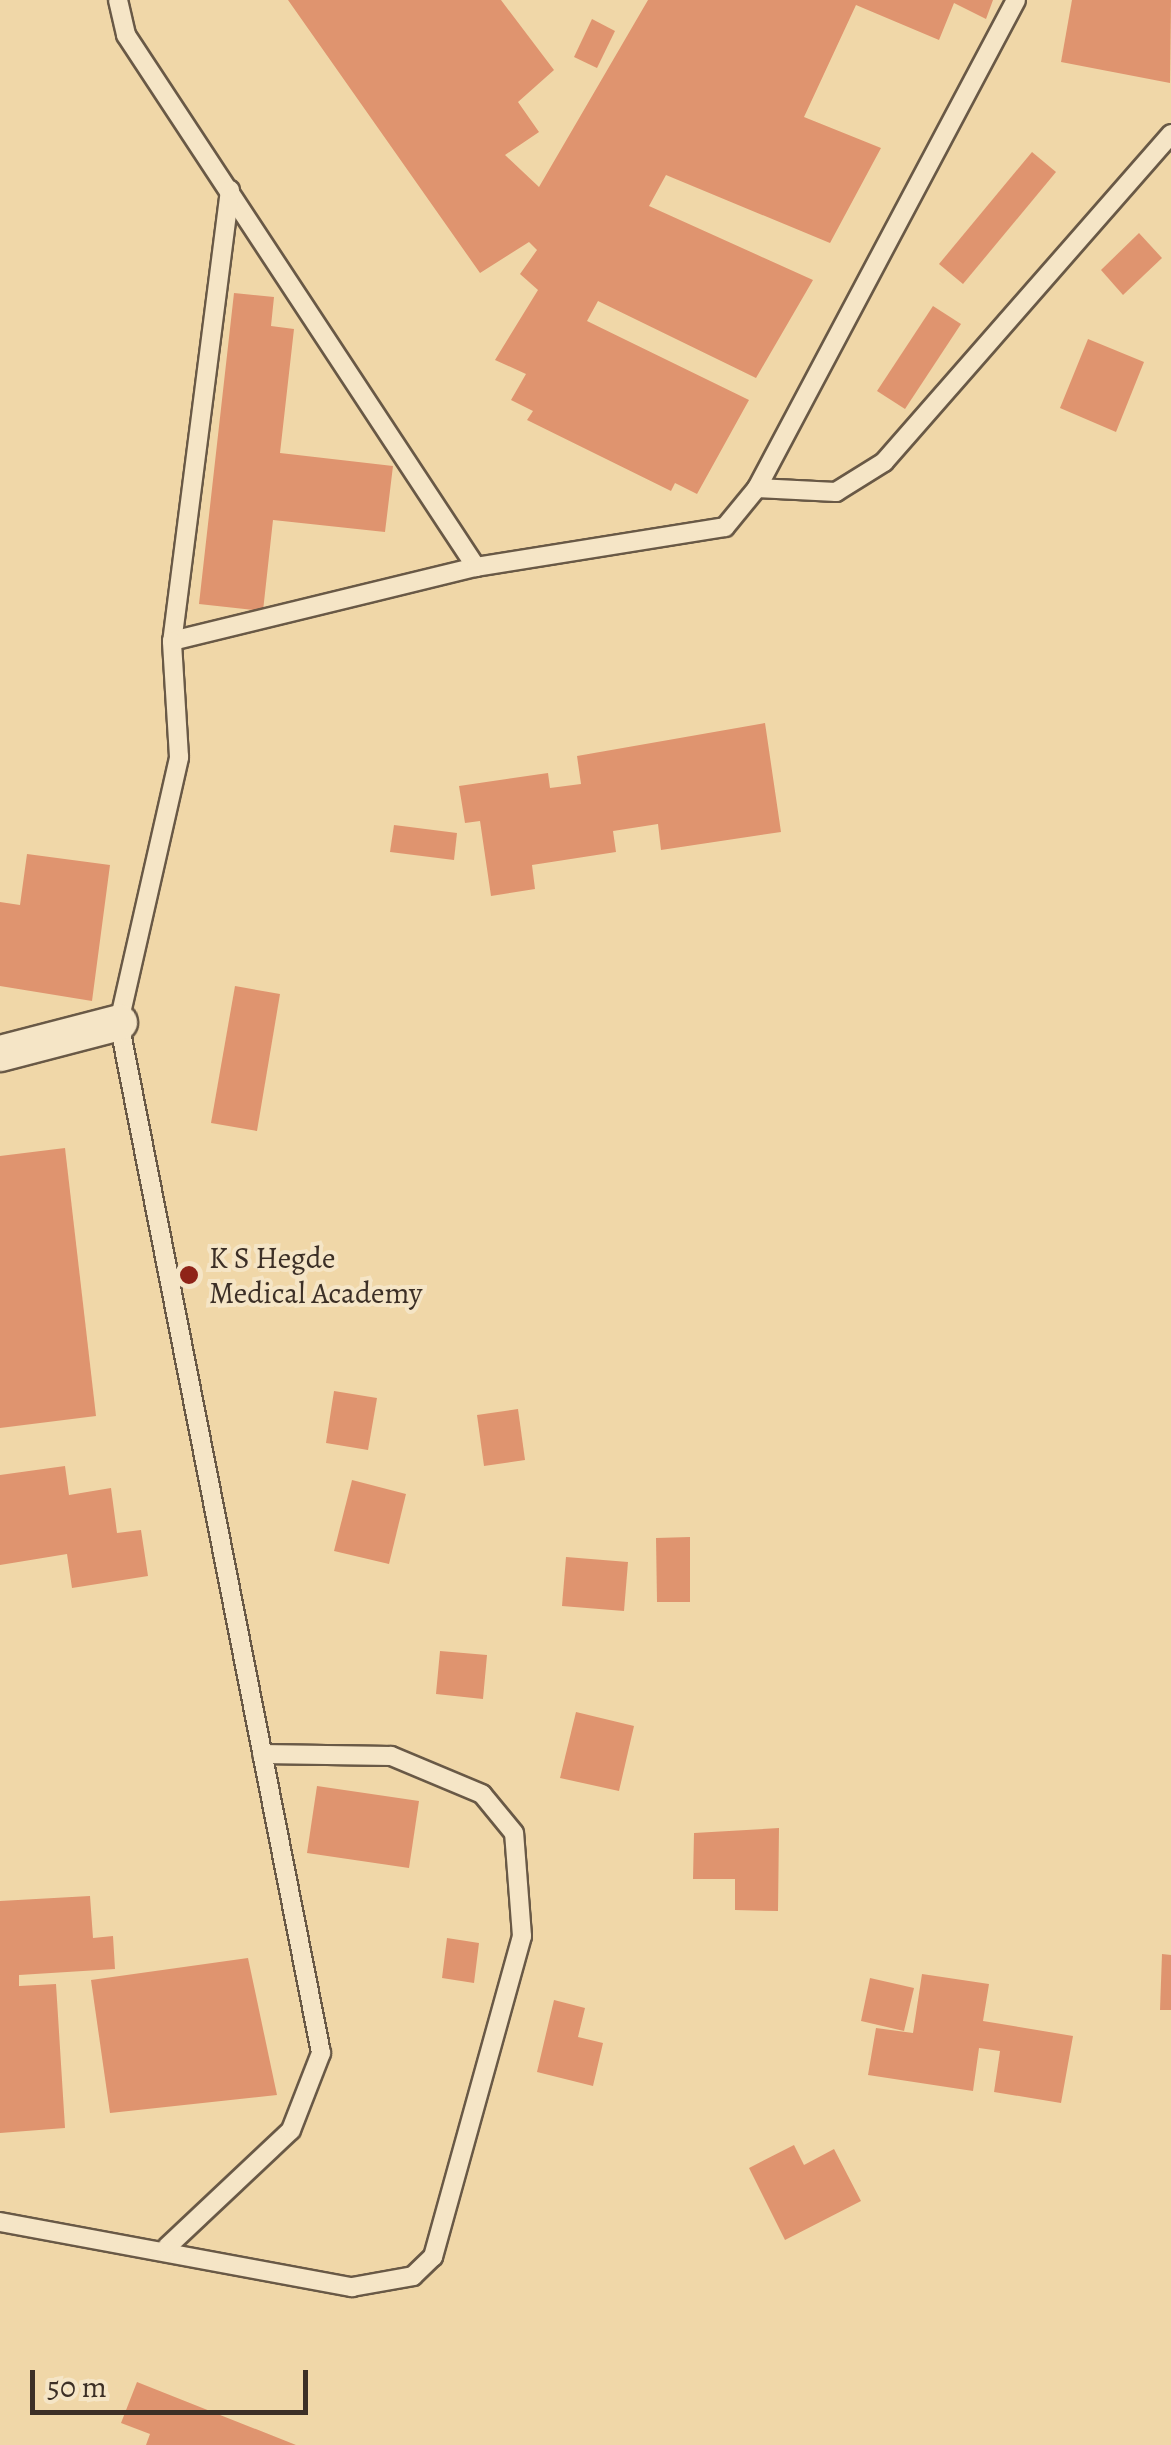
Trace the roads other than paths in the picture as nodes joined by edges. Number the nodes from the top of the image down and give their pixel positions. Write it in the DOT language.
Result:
graph roads {
  1 [pos="118,0"];
  2 [pos="1016,0"];
  3 [pos="1171,134"];
  4 [pos="230,190"];
  5 [pos="756,488"];
  6 [pos="476,567"];
  7 [pos="172,641"];
  8 [pos="119,1022"];
  9 [pos="0,1053"];
  10 [pos="262,1754"];
  11 [pos="0,2222"];
  12 [pos="167,2247"];
  1 -- 4 [label="lane"];
  2 -- 5 [label="lane"];
  3 -- 5 [label="lane"];
  4 -- 6 [label="lane"];
  4 -- 7 [label="lane"];
  5 -- 6 [label="lane"];
  6 -- 7 [label="lane"];
  7 -- 8 [label="lane"];
  8 -- 9 [label="street"];
  8 -- 10 [label="lane"];
  10 -- 12 [label="lane"];
  10 -- 12 [label="lane"];
  11 -- 12 [label="lane"];
}
